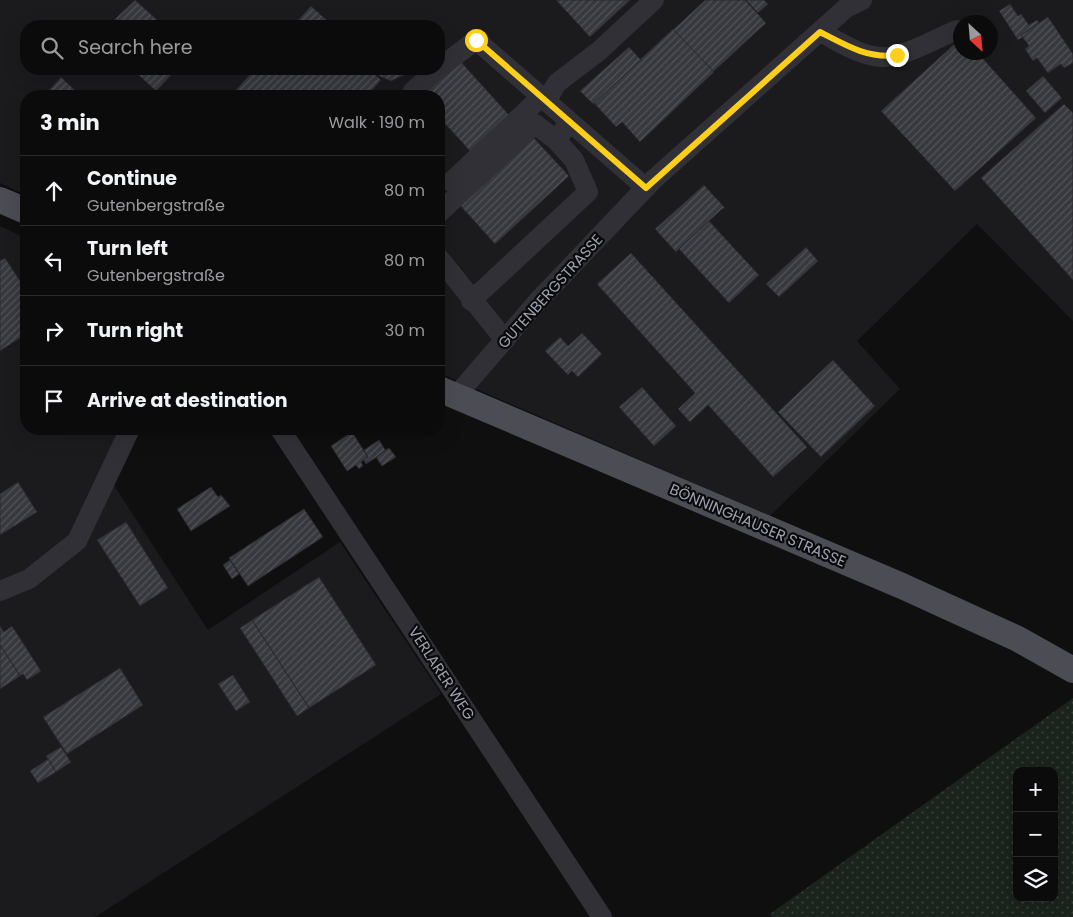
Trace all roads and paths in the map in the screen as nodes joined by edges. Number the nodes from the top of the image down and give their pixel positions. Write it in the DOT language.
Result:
graph roads {
  1 [pos="654,0"];
  2 [pos="862,0"];
  3 [pos="820,32"];
  4 [pos="953,32"];
  5 [pos="445,64"];
  6 [pos="432,75"];
  7 [pos="414,90"];
  8 [pos="544,99"];
  9 [pos="570,122"];
  10 [pos="556,140"];
  11 [pos="451,182"];
  12 [pos="646,188"];
  13 [pos="0,200"];
  14 [pos="445,207"];
  15 [pos="20,208"];
  16 [pos="445,266"];
  17 [pos="471,301"];
  18 [pos="505,340"];
  19 [pos="447,393"];
  20 [pos="127,435"];
  21 [pos="284,435"];
  22 [pos="0,591"];
  23 [pos="1073,670"];
  24 [pos="602,917"];
  1 -- 8 [label="street"];
  2 -- 3 [label="street, GUTENBERGSTRASSE"];
  3 -- 4 [label="street"];
  3 -- 12 [label="street, GUTENBERGSTRASSE"];
  5 -- 8 [label="street"];
  6 -- 7 [label="street"];
  8 -- 9 [label="street"];
  8 -- 11 [label="street"];
  9 -- 10 [label="street"];
  9 -- 12 [label="street"];
  10 -- 14 [label="street"];
  10 -- 17 [label="street"];
  12 -- 18 [label="street, GUTENBERGSTRASSE"];
  13 -- 15 [label="main road"];
  16 -- 17 [label="street"];
  17 -- 18 [label="street"];
  18 -- 19 [label="street, GUTENBERGSTRASSE"];
  19 -- 23 [label="main road, BÖNNINGHAUSER STRASSE"];
  20 -- 22 [label="street"];
  21 -- 24 [label="street, VERLARER WEG"];
}
